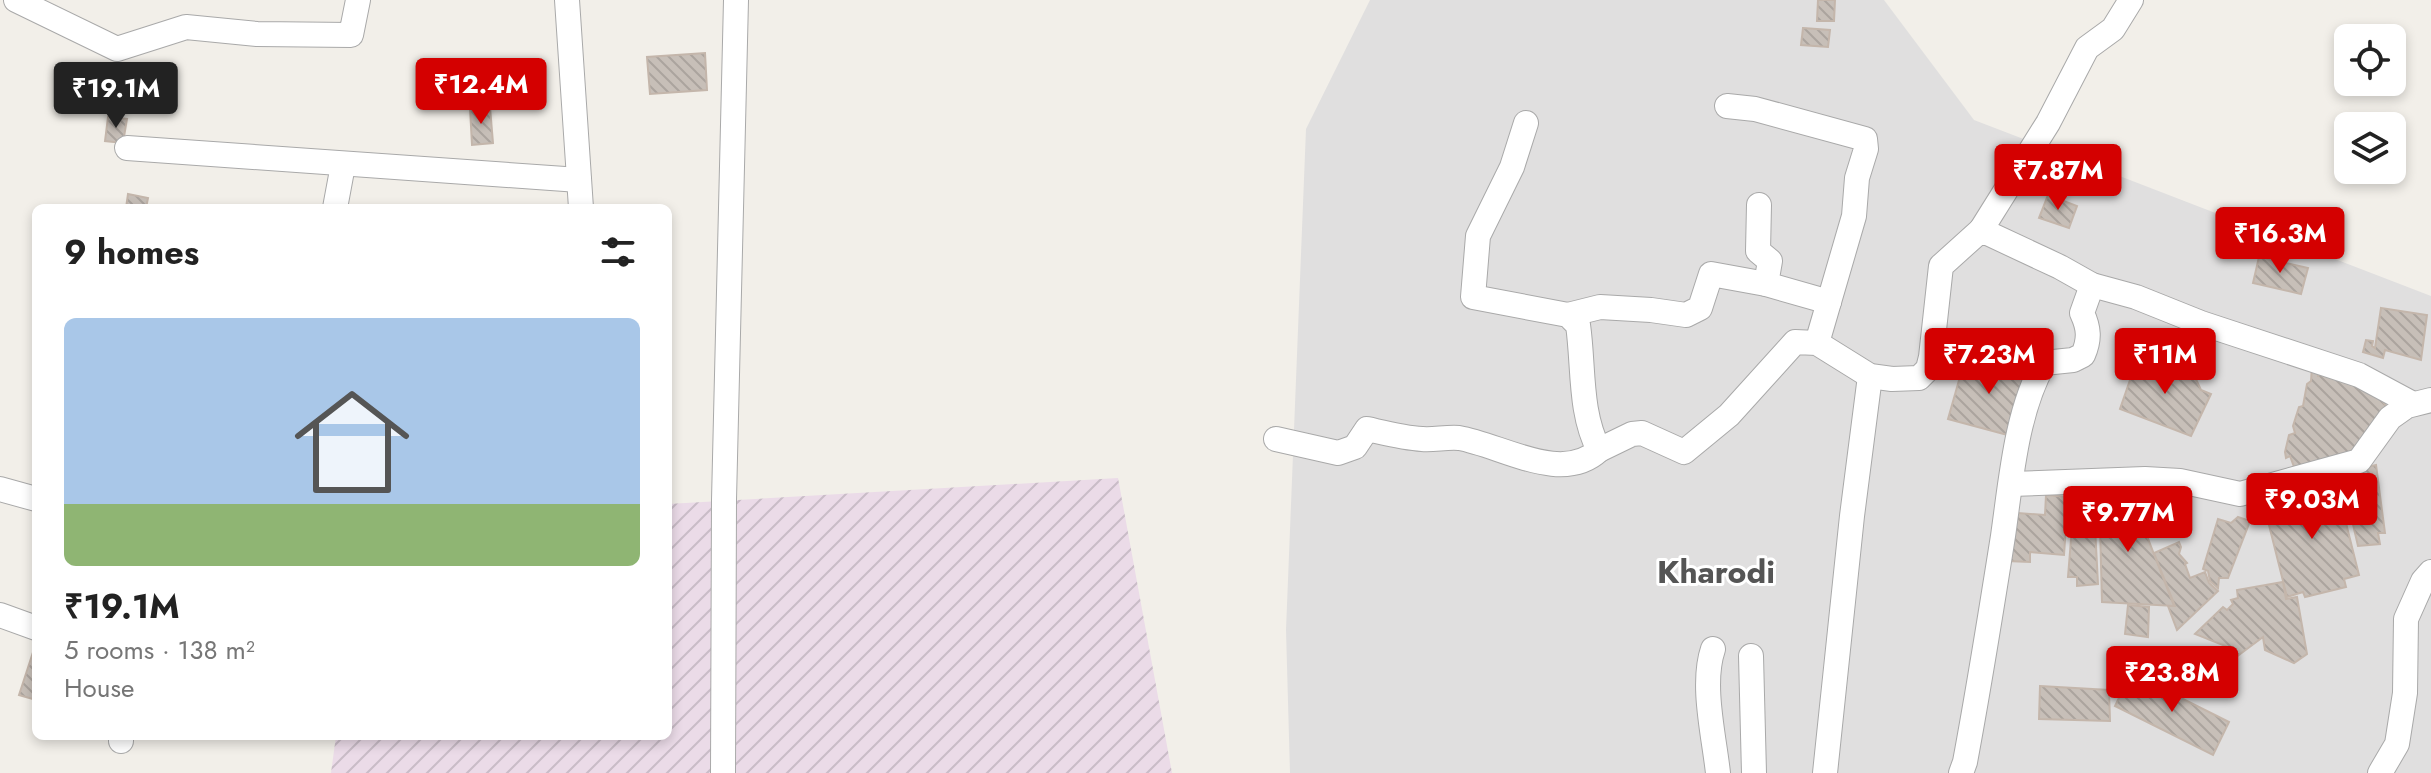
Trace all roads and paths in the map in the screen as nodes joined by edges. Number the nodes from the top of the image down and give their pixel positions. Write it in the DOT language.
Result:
graph roads {
  1 [pos="16,0"];
  2 [pos="358,0"];
  3 [pos="567,0"];
  4 [pos="736,0"];
  5 [pos="2131,0"];
  6 [pos="1727,106"];
  7 [pos="1526,123"];
  8 [pos="127,148"];
  9 [pos="343,165"];
  10 [pos="579,180"];
  11 [pos="336,204"];
  12 [pos="581,204"];
  13 [pos="1759,205"];
  14 [pos="1981,230"];
  15 [pos="1766,284"];
  16 [pos="2092,285"];
  17 [pos="1829,302"];
  18 [pos="1568,315"];
  19 [pos="1817,343"];
  20 [pos="1870,376"];
  21 [pos="2422,402"];
  22 [pos="1276,439"];
  23 [pos="1599,450"];
  24 [pos="2011,484"];
  25 [pos="0,489"];
  26 [pos="32,498"];
  27 [pos="2431,572"];
  28 [pos="0,615"];
  29 [pos="32,627"];
  30 [pos="1713,649"];
  31 [pos="1751,656"];
  32 [pos="723,773"];
  33 [pos="1718,773"];
  34 [pos="1754,773"];
  35 [pos="1825,773"];
  36 [pos="1961,773"];
  37 [pos="2380,773"];
  1 -- 2 [label="street"];
  3 -- 10 [label="street"];
  4 -- 32 [label="street"];
  5 -- 14 [label="street"];
  6 -- 17 [label="street"];
  7 -- 18 [label="street"];
  8 -- 9 [label="street"];
  9 -- 10 [label="street"];
  9 -- 11 [label="street"];
  10 -- 12 [label="street"];
  13 -- 15 [label="street"];
  14 -- 16 [label="street"];
  14 -- 20 [label="street"];
  15 -- 17 [label="street"];
  15 -- 18 [label="street"];
  16 -- 21 [label="street"];
  16 -- 24 [label="street"];
  17 -- 19 [label="street"];
  18 -- 23 [label="street"];
  19 -- 20 [label="street"];
  19 -- 23 [label="street"];
  20 -- 35 [label="street"];
  21 -- 24 [label="street"];
  22 -- 23 [label="street"];
  24 -- 36 [label="street"];
  25 -- 26 [label="street"];
  27 -- 37 [label="street"];
  28 -- 29 [label="street"];
  30 -- 33 [label="street"];
  31 -- 34 [label="street"];
}
